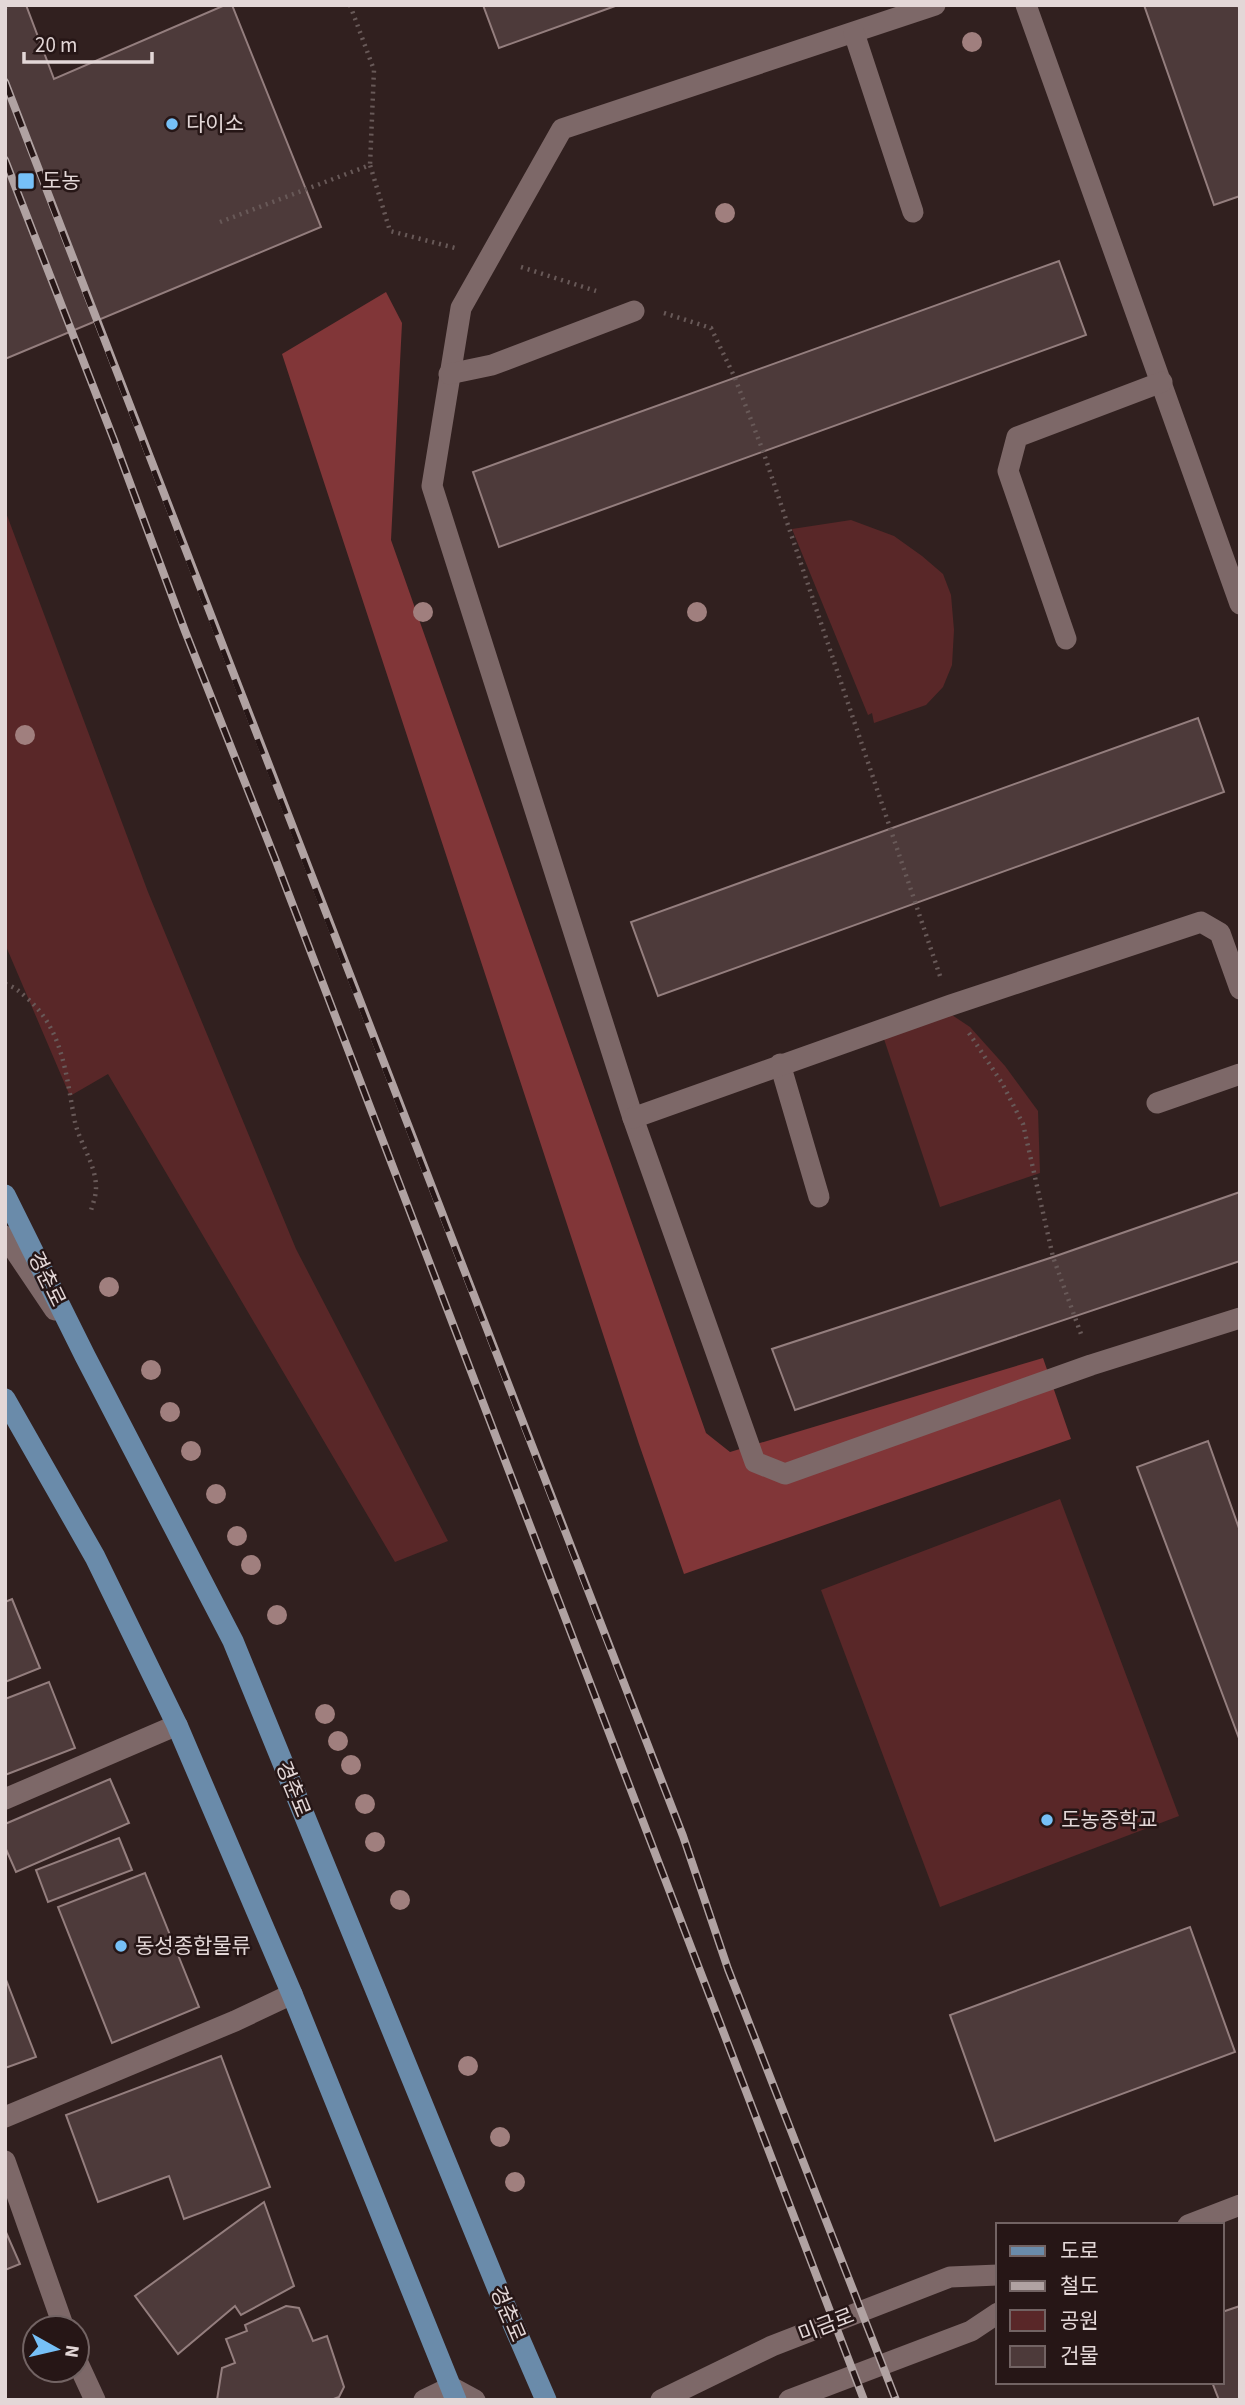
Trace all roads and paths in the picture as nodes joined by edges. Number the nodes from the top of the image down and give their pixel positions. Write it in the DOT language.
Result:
graph roads {
  1 [pos="350,5"];
  2 [pos="935,5"];
  3 [pos="1026,5"];
  4 [pos="854,33"];
  5 [pos="370,165"];
  6 [pos="913,212"];
  7 [pos="220,221"];
  8 [pos="490,257"];
  9 [pos="607,294"];
  10 [pos="634,311"];
  11 [pos="659,311"];
  12 [pos="449,374"];
  13 [pos="1162,382"];
  14 [pos="1240,604"];
  15 [pos="1066,639"];
  16 [pos="5,984"];
  17 [pos="1240,989"];
  18 [pos="951,1005"];
  19 [pos="780,1064"];
  20 [pos="1240,1074"];
  21 [pos="1157,1103"];
  22 [pos="633,1118"];
  23 [pos="5,1195"];
  24 [pos="818,1197"];
  25 [pos="90,1214"];
  26 [pos="5,1236"];
  27 [pos="1240,1318"];
  28 [pos="1082,1337"];
  29 [pos="85,1356"];
  30 [pos="5,1399"];
  31 [pos="177,1725"];
  32 [pos="5,1799"];
  33 [pos="292,1994"];
  34 [pos="5,2117"];
  35 [pos="5,2161"];
  36 [pos="1240,2205"];
  37 [pos="1193,2223"];
  38 [pos="996,2274"];
  39 [pos="59,2314"];
  40 [pos="996,2314"];
  41 [pos="88,2384"];
  42 [pos="454,2394"];
  43 [pos="790,2399"];
  44 [pos="95,2400"];
  45 [pos="424,2400"];
  46 [pos="475,2400"];
  47 [pos="546,2400"];
  48 [pos="661,2400"];
  1 -- 5 [label="path"];
  2 -- 4 [label="street"];
  3 -- 13 [label="street"];
  4 -- 6 [label="street"];
  4 -- 8 [label="street"];
  5 -- 7 [label="path"];
  5 -- 8 [label="path"];
  8 -- 9 [label="path"];
  8 -- 12 [label="street"];
  10 -- 12 [label="street"];
  11 -- 18 [label="path"];
  12 -- 22 [label="street"];
  13 -- 14 [label="street"];
  13 -- 15 [label="street"];
  16 -- 25 [label="path"];
  17 -- 18 [label="street"];
  18 -- 19 [label="street"];
  18 -- 28 [label="path"];
  19 -- 22 [label="street"];
  19 -- 24 [label="street"];
  20 -- 21 [label="street"];
  22 -- 27 [label="street"];
  23 -- 29 [label="main road, 경춘로"];
  26 -- 29 [label="street"];
  29 -- 47 [label="main road, 경춘로"];
  30 -- 31 [label="main road"];
  31 -- 32 [label="street"];
  31 -- 33 [label="main road"];
  33 -- 34 [label="street"];
  33 -- 42 [label="main road"];
  35 -- 39 [label="street"];
  36 -- 37 [label="street"];
  38 -- 48 [label="street, 미금로"];
  40 -- 43 [label="street"];
  41 -- 44 [label="street"];
  42 -- 45 [label="street"];
  42 -- 46 [label="street"];
}
